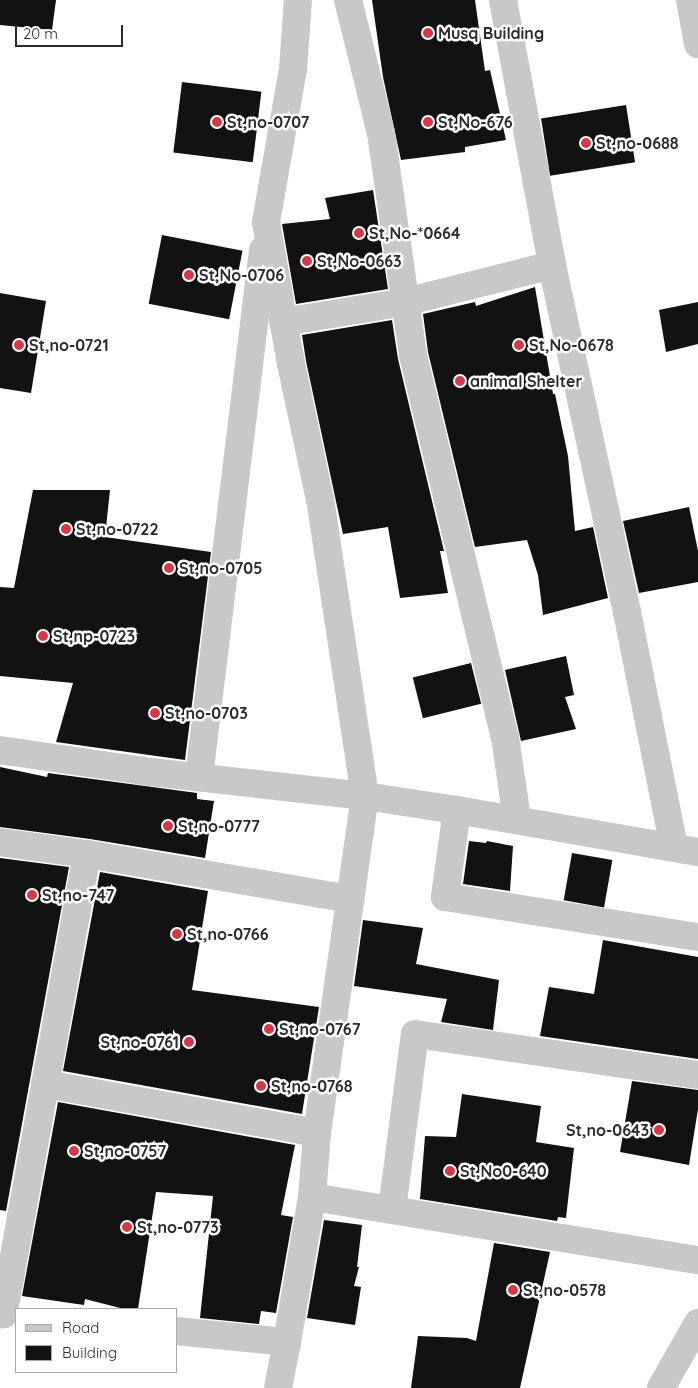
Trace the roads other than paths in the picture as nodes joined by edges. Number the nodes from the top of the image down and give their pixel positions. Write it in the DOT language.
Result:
graph roads {
  1 [pos="298,0"];
  2 [pos="348,0"];
  3 [pos="503,0"];
  4 [pos="690,0"];
  5 [pos="698,44"];
  6 [pos="266,222"];
  7 [pos="552,265"];
  8 [pos="405,302"];
  9 [pos="284,322"];
  10 [pos="0,750"];
  11 [pos="199,777"];
  12 [pos="365,796"];
  13 [pos="457,810"];
  14 [pos="517,819"];
  15 [pos="0,842"];
  16 [pos="686,849"];
  17 [pos="88,854"];
  18 [pos="350,899"];
  19 [pos="698,937"];
  20 [pos="698,1075"];
  21 [pos="45,1084"];
  22 [pos="317,1133"];
  23 [pos="312,1197"];
  24 [pos="392,1210"];
  25 [pos="698,1260"];
  26 [pos="6,1314"];
  27 [pos="698,1323"];
  28 [pos="178,1331"];
  29 [pos="287,1342"];
  30 [pos="278,1388"];
  31 [pos="662,1388"];
  1 -- 6 [label="street"];
  2 -- 8 [label="street"];
  3 -- 7 [label="street"];
  4 -- 5 [label="street"];
  6 -- 9 [label="street"];
  6 -- 11 [label="street"];
  7 -- 8 [label="street"];
  7 -- 16 [label="street"];
  8 -- 9 [label="street"];
  8 -- 14 [label="street"];
  9 -- 12 [label="street"];
  10 -- 11 [label="street"];
  11 -- 12 [label="street"];
  12 -- 13 [label="street"];
  12 -- 18 [label="street"];
  13 -- 14 [label="street"];
  13 -- 19 [label="street"];
  14 -- 16 [label="street"];
  15 -- 17 [label="street"];
  17 -- 18 [label="street"];
  17 -- 21 [label="street"];
  18 -- 22 [label="street"];
  20 -- 24 [label="street"];
  21 -- 22 [label="street"];
  21 -- 26 [label="street"];
  22 -- 23 [label="street"];
  23 -- 24 [label="street"];
  23 -- 29 [label="street"];
  24 -- 25 [label="street"];
  27 -- 31 [label="street"];
  28 -- 29 [label="street"];
  29 -- 30 [label="street"];
}
